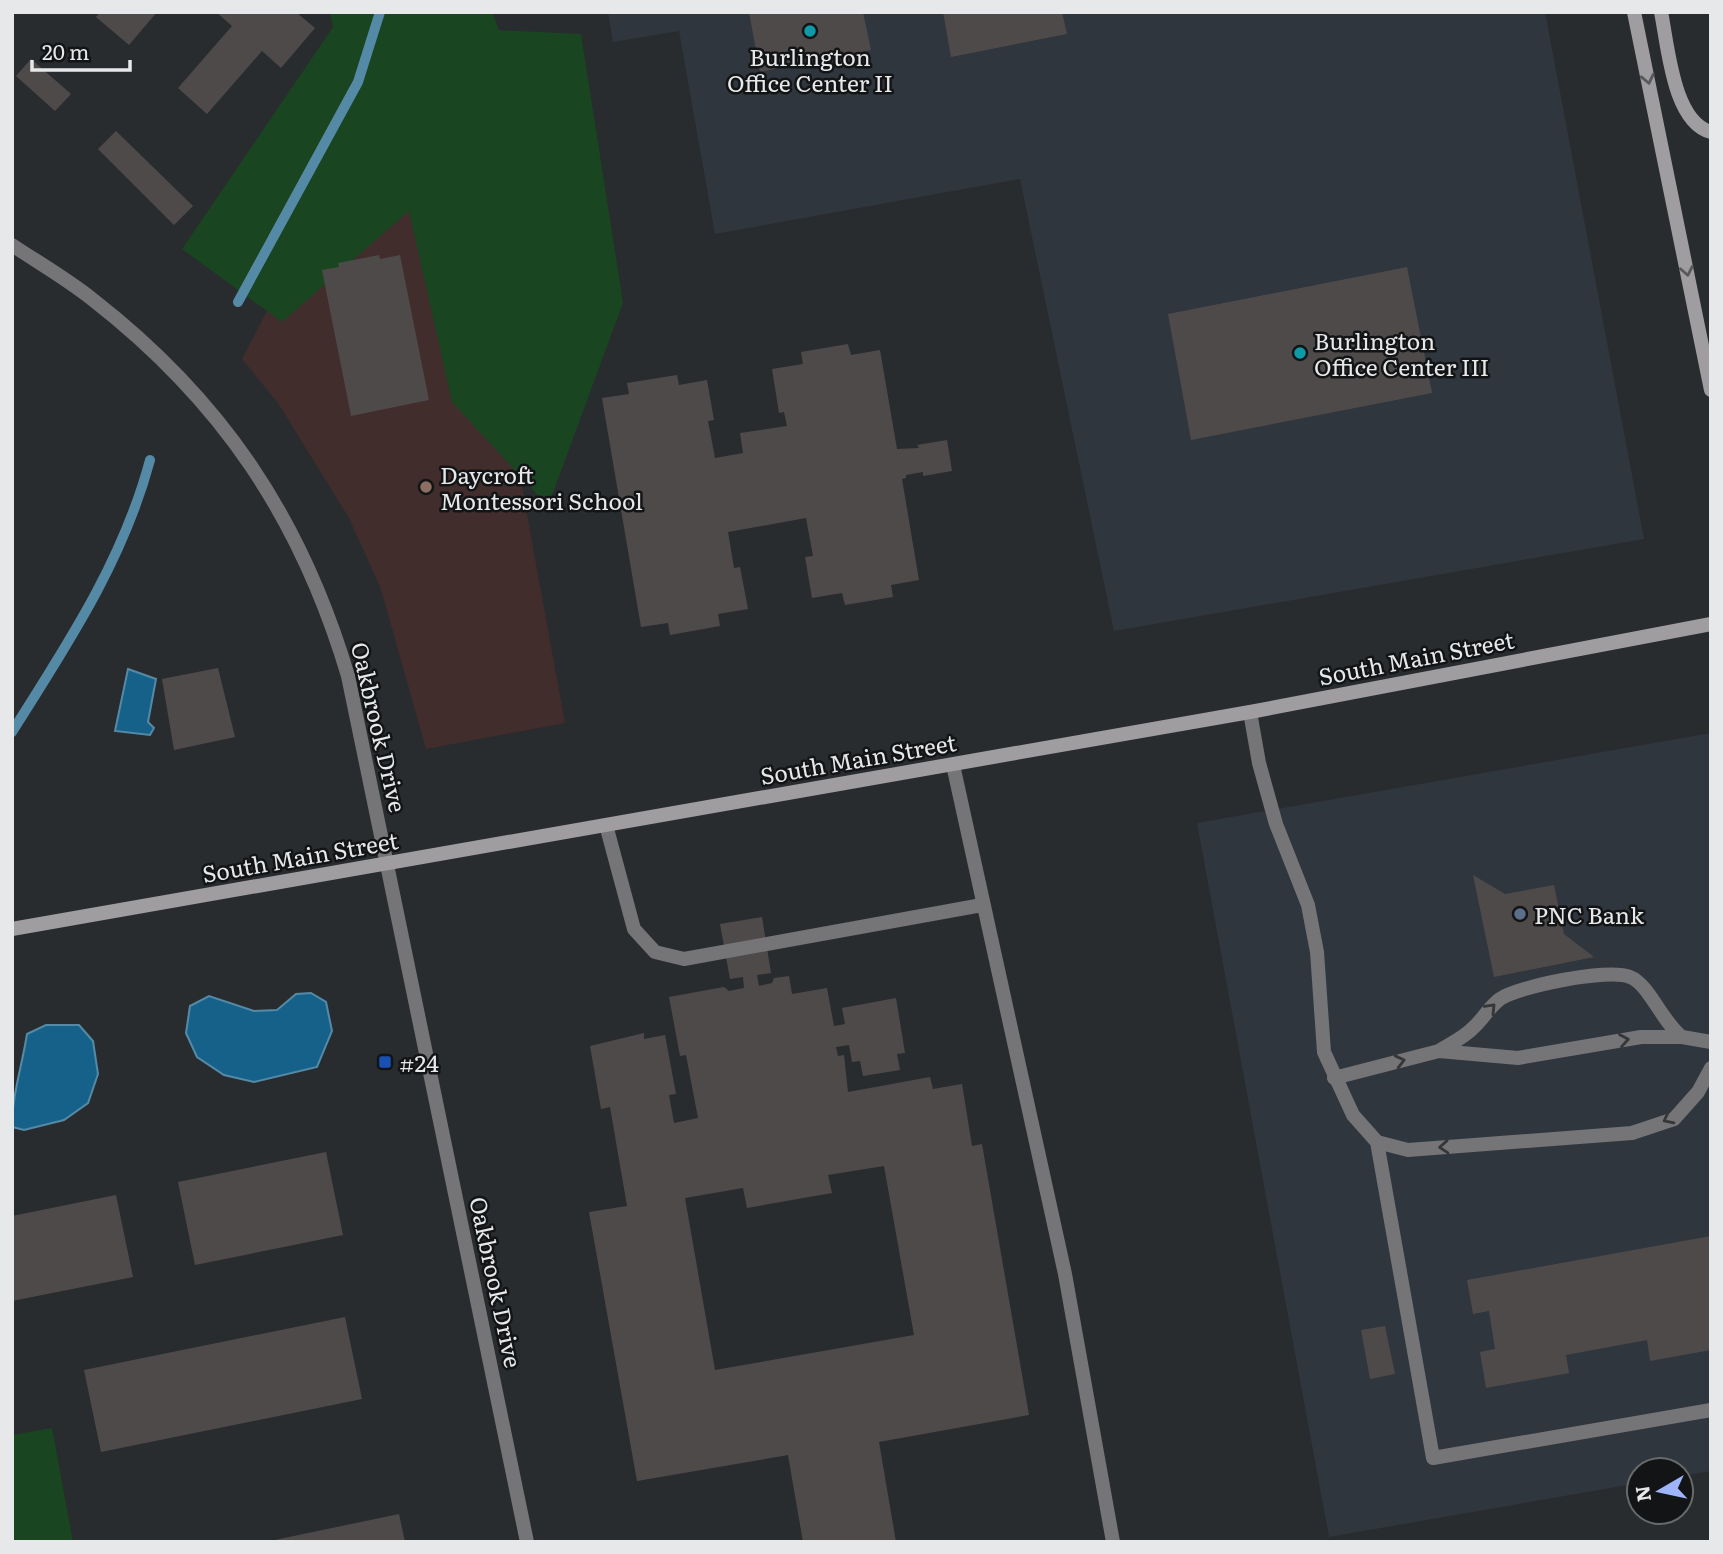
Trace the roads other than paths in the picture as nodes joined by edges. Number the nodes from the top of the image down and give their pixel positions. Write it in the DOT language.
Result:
graph roads {
  1 [pos="1634,12"];
  2 [pos="1661,12"];
  3 [pos="1711,132"];
  4 [pos="12,245"];
  5 [pos="1711,390"];
  6 [pos="1711,624"];
  7 [pos="1250,712"];
  8 [pos="953,765"];
  9 [pos="606,825"];
  10 [pos="388,864"];
  11 [pos="982,905"];
  12 [pos="12,929"];
  13 [pos="1682,1037"];
  14 [pos="1711,1042"];
  15 [pos="1439,1051"];
  16 [pos="1711,1068"];
  17 [pos="1334,1078"];
  18 [pos="1377,1142"];
  19 [pos="1711,1410"];
  20 [pos="527,1542"];
  21 [pos="1113,1542"];
  1 -- 5 [label="street, one-way"];
  2 -- 3 [label="street"];
  4 -- 10 [label="street, Oakbrook Drive"];
  6 -- 7 [label="street, South Main Street"];
  7 -- 8 [label="street, South Main Street"];
  7 -- 17 [label="street"];
  8 -- 9 [label="street, South Main Street"];
  8 -- 11 [label="street"];
  9 -- 10 [label="street, South Main Street"];
  9 -- 11 [label="street"];
  10 -- 12 [label="street, South Main Street"];
  10 -- 20 [label="street, Oakbrook Drive"];
  11 -- 21 [label="street"];
  13 -- 14 [label="street"];
  15 -- 13 [label="street, one-way"];
  15 -- 13 [label="street, one-way"];
  17 -- 15 [label="street, one-way"];
  16 -- 18 [label="street, one-way"];
  17 -- 18 [label="street"];
  18 -- 19 [label="street"];
}
